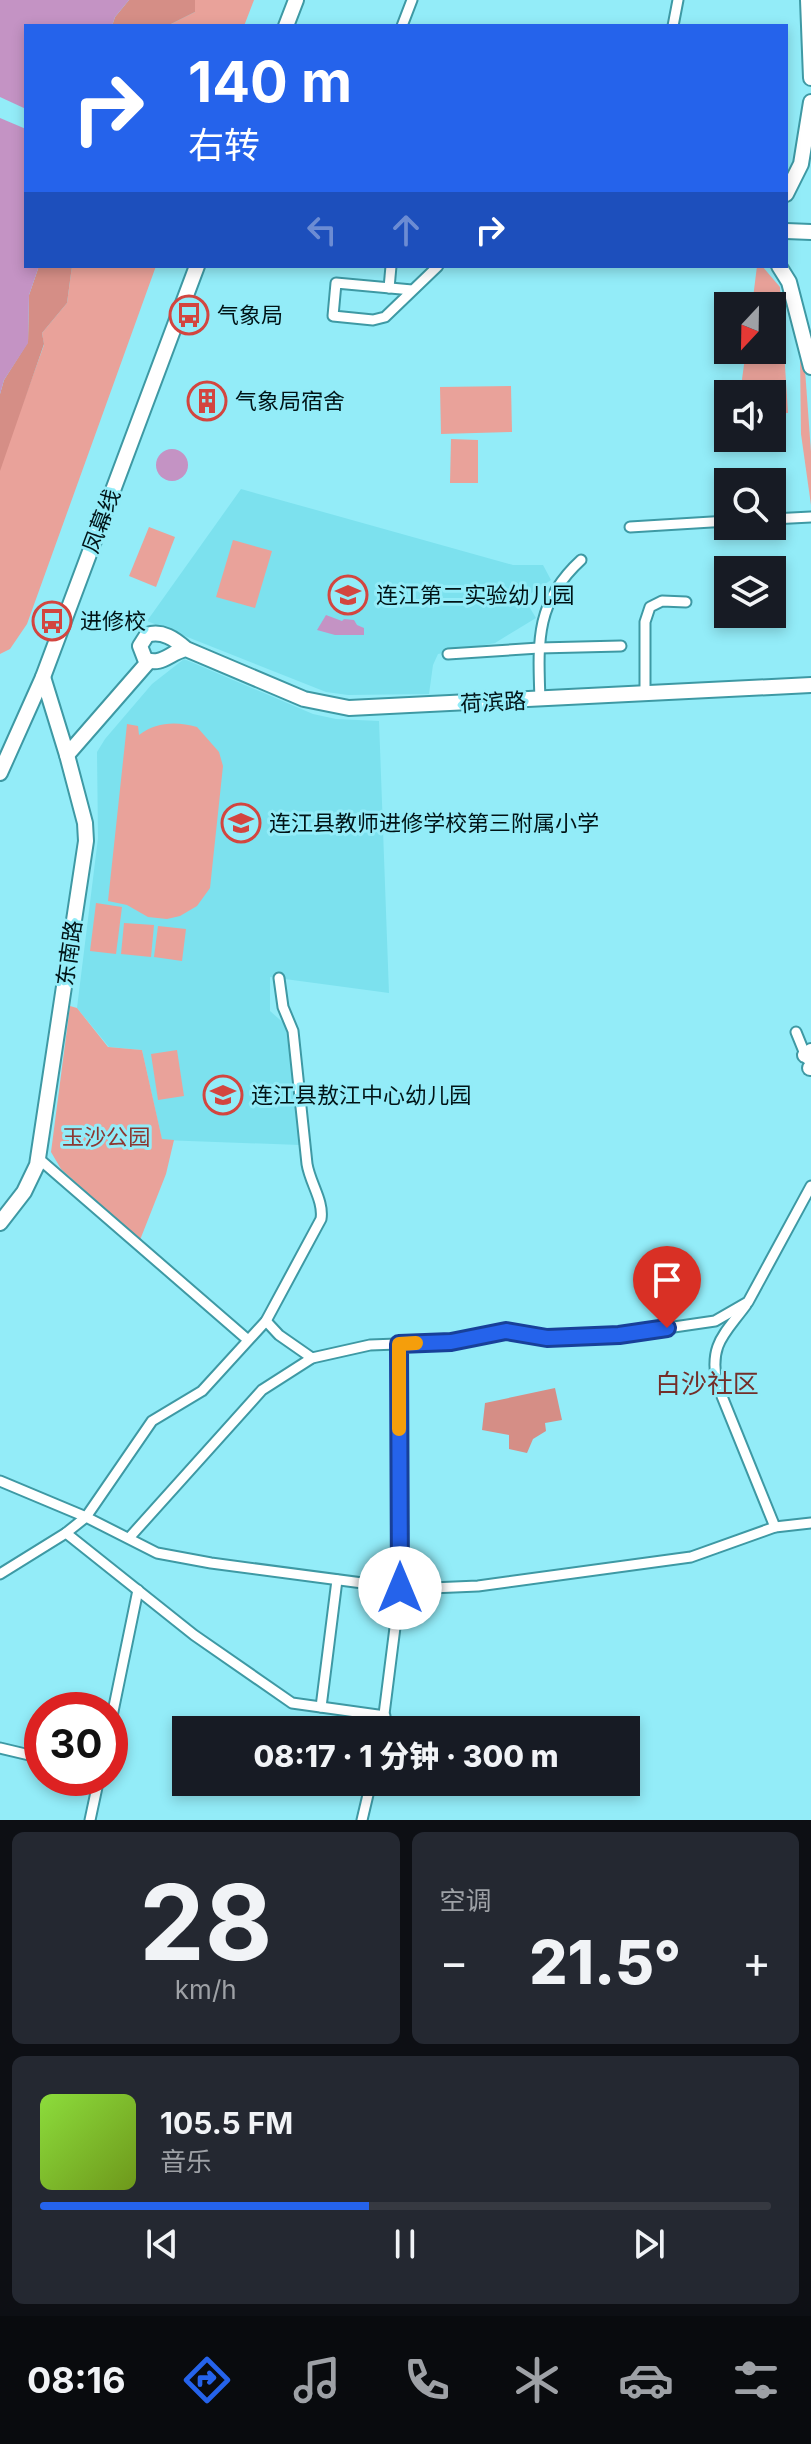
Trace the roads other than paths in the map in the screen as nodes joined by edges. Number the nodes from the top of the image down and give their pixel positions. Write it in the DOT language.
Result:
graph roads {
  1 [pos="296,0"];
  2 [pos="412,0"];
  3 [pos="678,0"];
  4 [pos="808,0"];
  5 [pos="287,24"];
  6 [pos="403,24"];
  7 [pos="673,24"];
  8 [pos="811,78"];
  9 [pos="811,102"];
  10 [pos="788,190"];
  11 [pos="788,231"];
  12 [pos="811,232"];
  13 [pos="196,268"];
  14 [pos="391,268"];
  15 [pos="436,268"];
  16 [pos="780,268"];
  17 [pos="389,288"];
  18 [pos="412,290"];
  19 [pos="811,367"];
  20 [pos="811,517"];
  21 [pos="786,518"];
  22 [pos="714,522"];
  23 [pos="630,527"];
  24 [pos="581,560"];
  25 [pos="686,602"];
  26 [pos="621,646"];
  27 [pos="539,648"];
  28 [pos="186,649"];
  29 [pos="448,654"];
  30 [pos="149,661"];
  31 [pos="43,677"];
  32 [pos="811,685"];
  33 [pos="645,694"];
  34 [pos="540,700"];
  35 [pos="67,755"];
  36 [pos="0,773"];
  37 [pos="279,978"];
  38 [pos="796,1032"];
  39 [pos="810,1063"];
  40 [pos="38,1158"];
  41 [pos="811,1186"];
  42 [pos="0,1223"];
  43 [pos="748,1302"];
  44 [pos="266,1321"];
  45 [pos="248,1340"];
  46 [pos="399,1344"];
  47 [pos="312,1358"];
  48 [pos="0,1481"];
  49 [pos="86,1517"];
  50 [pos="811,1523"];
  51 [pos="775,1527"];
  52 [pos="66,1533"];
  53 [pos="129,1538"];
  54 [pos="0,1574"];
  55 [pos="337,1580"];
  56 [pos="400,1588"];
  57 [pos="138,1590"];
  58 [pos="117,1692"];
  59 [pos="321,1707"];
  60 [pos="385,1716"];
  61 [pos="0,1748"];
  62 [pos="24,1754"];
  63 [pos="95,1796"];
  64 [pos="368,1796"];
  65 [pos="90,1820"];
  66 [pos="362,1820"];
  1 -- 5 [label="street"];
  2 -- 6 [label="street"];
  3 -- 7 [label="street"];
  4 -- 8 [label="street"];
  9 -- 10 [label="street"];
  11 -- 12 [label="street"];
  13 -- 31 [label="street, 凤幕线"];
  14 -- 17 [label="street"];
  15 -- 18 [label="street"];
  16 -- 19 [label="street"];
  17 -- 18 [label="street"];
  17 -- 18 [label="street"];
  20 -- 21 [label="street"];
  22 -- 23 [label="street"];
  24 -- 27 [label="street"];
  25 -- 33 [label="street"];
  26 -- 27 [label="street"];
  27 -- 29 [label="street"];
  27 -- 34 [label="street"];
  28 -- 30 [label="street"];
  28 -- 30 [label="street, 荷滨路"];
  28 -- 34 [label="street, 荷滨路"];
  30 -- 35 [label="street, 荷滨路"];
  31 -- 35 [label="street, 东南路"];
  31 -- 36 [label="street, 凤幕线"];
  32 -- 33 [label="street, 荷滨路"];
  33 -- 34 [label="street, 荷滨路"];
  35 -- 40 [label="street, 东南路"];
  37 -- 44 [label="street"];
  38 -- 39 [label="street"];
  40 -- 42 [label="street, 东南路"];
  40 -- 45 [label="street"];
  41 -- 43 [label="street"];
  43 -- 46 [label="street"];
  43 -- 51 [label="street"];
  44 -- 45 [label="street"];
  44 -- 47 [label="street"];
  45 -- 49 [label="street"];
  46 -- 47 [label="street"];
  46 -- 56 [label="street"];
  47 -- 53 [label="street"];
  48 -- 49 [label="street"];
  49 -- 52 [label="street"];
  49 -- 53 [label="street"];
  50 -- 51 [label="street"];
  51 -- 56 [label="street"];
  52 -- 54 [label="street"];
  52 -- 57 [label="street"];
  53 -- 55 [label="street"];
  55 -- 56 [label="street"];
  55 -- 59 [label="street"];
  56 -- 60 [label="street"];
  57 -- 58 [label="street"];
  57 -- 59 [label="street"];
  59 -- 60 [label="street"];
  61 -- 62 [label="street"];
  63 -- 65 [label="street"];
  64 -- 66 [label="street"];
}
